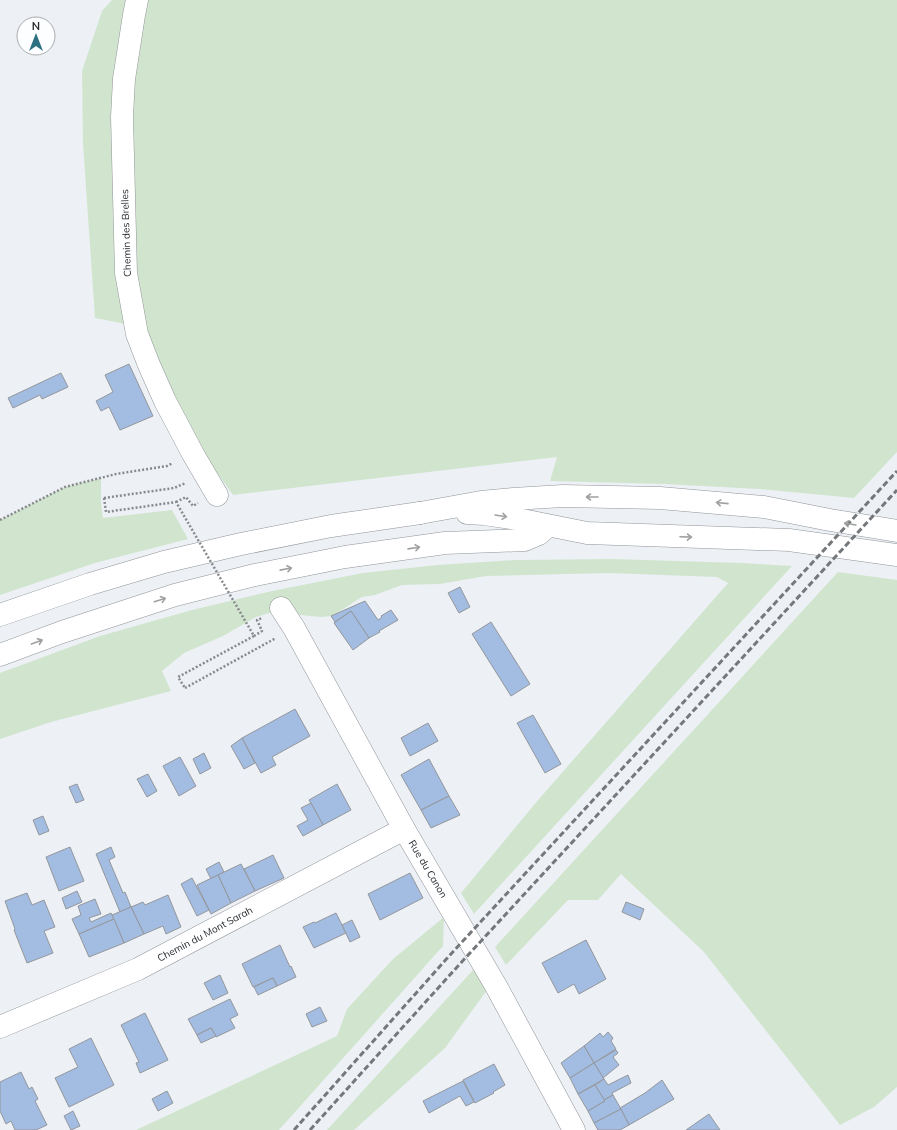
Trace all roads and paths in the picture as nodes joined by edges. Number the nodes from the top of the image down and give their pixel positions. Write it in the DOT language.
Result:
graph roads {
  1 [pos="138,0"];
  2 [pos="193,454"];
  3 [pos="206,475"];
  4 [pos="217,495"];
  5 [pos="420,513"];
  6 [pos="0,520"];
  7 [pos="548,526"];
  8 [pos="897,531"];
  9 [pos="897,554"];
  10 [pos="281,608"];
  11 [pos="0,615"];
  12 [pos="294,628"];
  13 [pos="0,655"];
  14 [pos="404,829"];
  15 [pos="0,1027"];
  16 [pos="574,1130"];
  1 -- 2 [label="main road, Chemin des Brelles"];
  2 -- 3 [label="main road, Chemin des Brelles"];
  2 -- 6 [label="path"];
  3 -- 4 [label="main road, Chemin des Brelles"];
  3 -- 12 [label="path, bridge"];
  5 -- 7 [label="main road, one-way"];
  8 -- 5 [label="main road, one-way"];
  5 -- 11 [label="main road"];
  7 -- 9 [label="main road, one-way"];
  13 -- 7 [label="main road, one-way"];
  10 -- 12 [label="main road, Rue du Canon"];
  12 -- 14 [label="main road, Rue du Canon"];
  14 -- 15 [label="main road, Chemin du Mont Sarah"];
  14 -- 16 [label="main road, Rue du Canon"];
}
